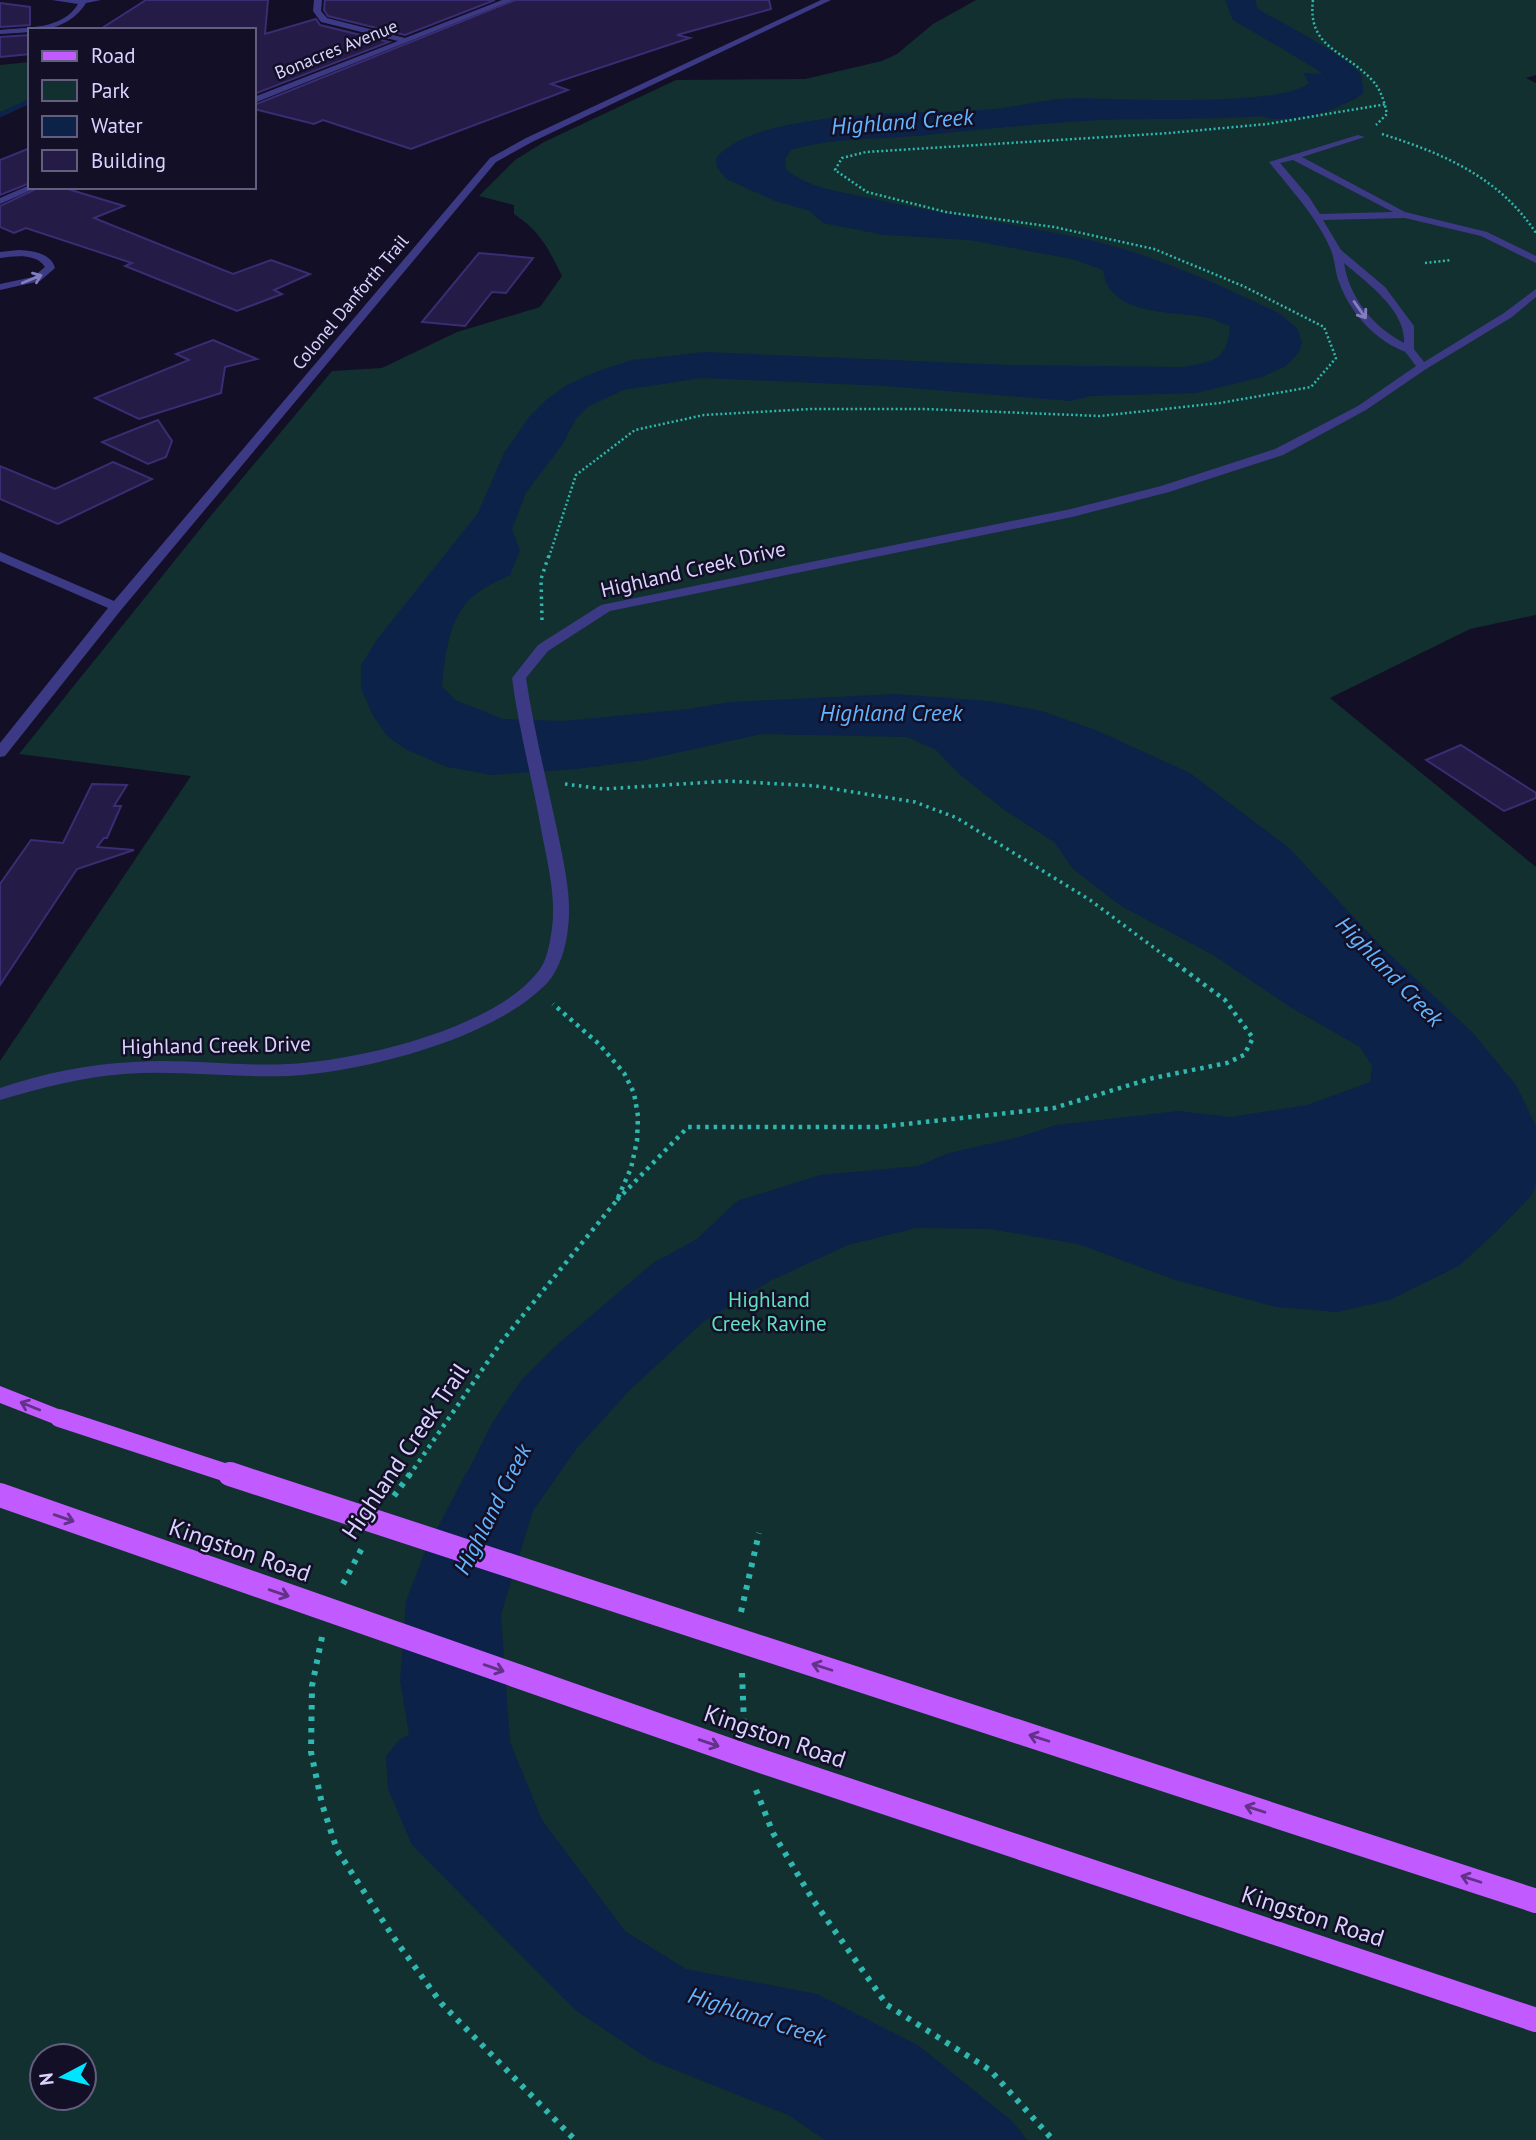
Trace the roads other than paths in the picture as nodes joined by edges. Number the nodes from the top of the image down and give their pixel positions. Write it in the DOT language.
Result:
graph roads {
  1 [pos="56,0"];
  2 [pos="97,0"];
  3 [pos="318,0"];
  4 [pos="509,0"];
  5 [pos="827,0"];
  6 [pos="83,2"];
  7 [pos="37,28"];
  8 [pos="28,29"];
  9 [pos="0,32"];
  10 [pos="404,40"];
  11 [pos="256,99"];
  12 [pos="1361,137"];
  13 [pos="1293,156"];
  14 [pos="28,189"];
  15 [pos="0,201"];
  16 [pos="1405,215"];
  17 [pos="1316,217"];
  18 [pos="1337,252"];
  19 [pos="0,255"];
  20 [pos="1536,260"];
  21 [pos="0,287"];
  22 [pos="1536,292"];
  23 [pos="1409,350"];
  24 [pos="1422,367"];
  25 [pos="0,556"];
  26 [pos="116,607"];
  27 [pos="0,753"];
  28 [pos="0,1094"];
  29 [pos="0,1394"];
  30 [pos="0,1495"];
  31 [pos="1536,1901"];
  32 [pos="1536,2020"];
  1 -- 6 [label="street"];
  2 -- 6 [label="street"];
  3 -- 10 [label="street"];
  4 -- 10 [label="street, Bonacres Avenue"];
  5 -- 26 [label="street, Colonel Danforth Trail"];
  6 -- 7 [label="street"];
  8 -- 9 [label="street"];
  10 -- 11 [label="street, Bonacres Avenue"];
  12 -- 13 [label="street"];
  13 -- 16 [label="street"];
  13 -- 17 [label="street"];
  14 -- 15 [label="street"];
  16 -- 17 [label="street"];
  16 -- 20 [label="street"];
  17 -- 18 [label="street"];
  18 -- 23 [label="street"];
  18 -- 23 [label="street, one-way"];
  21 -- 19 [label="street, one-way"];
  22 -- 24 [label="street, Highland Creek Drive"];
  23 -- 24 [label="street"];
  24 -- 28 [label="street, Highland Creek Drive"];
  25 -- 26 [label="street"];
  26 -- 27 [label="street, Colonel Danforth Trail"];
  31 -- 29 [label="main road, one-way, bridge"];
  30 -- 32 [label="main road, Kingston Road, one-way, bridge"];
}
